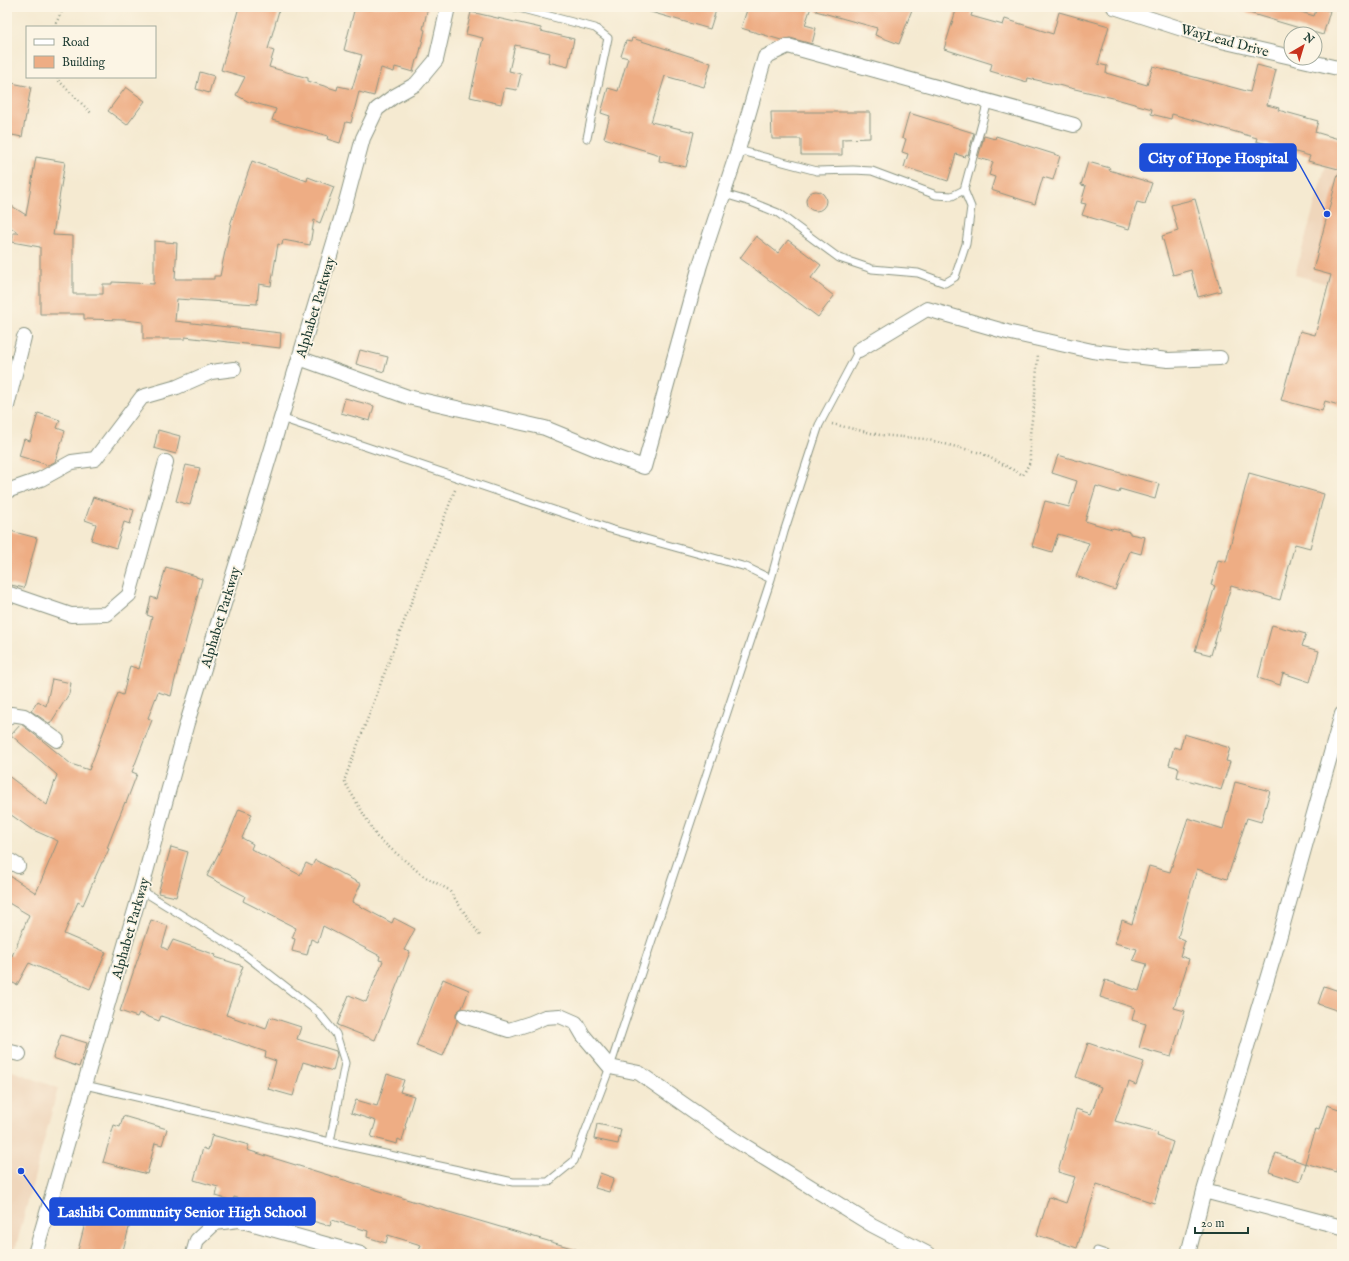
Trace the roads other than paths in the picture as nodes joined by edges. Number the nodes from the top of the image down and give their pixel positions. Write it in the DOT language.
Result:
graph roads {
  1 [pos="448,7"];
  2 [pos="515,7"];
  3 [pos="1114,7"];
  4 [pos="1283,56"];
  5 [pos="1323,65"];
  6 [pos="1342,69"];
  7 [pos="988,101"];
  8 [pos="1074,125"];
  9 [pos="587,138"];
  10 [pos="738,150"];
  11 [pos="964,190"];
  12 [pos="724,194"];
  13 [pos="24,337"];
  14 [pos="858,350"];
  15 [pos="299,358"];
  16 [pos="1220,358"];
  17 [pos="234,369"];
  18 [pos="7,406"];
  19 [pos="282,418"];
  20 [pos="166,462"];
  21 [pos="7,491"];
  22 [pos="771,579"];
  23 [pos="7,593"];
  24 [pos="1342,714"];
  25 [pos="7,718"];
  26 [pos="57,740"];
  27 [pos="141,890"];
  28 [pos="464,1016"];
  29 [pos="610,1067"];
  30 [pos="85,1085"];
  31 [pos="330,1142"];
  32 [pos="1204,1191"];
  33 [pos="1342,1227"];
  34 [pos="1097,1251"];
  35 [pos="35,1254"];
  36 [pos="193,1254"];
  37 [pos="360,1254"];
  38 [pos="928,1254"];
  39 [pos="1106,1254"];
  40 [pos="1188,1254"];
  1 -- 15 [label="street, Alphabet Parkway"];
  2 -- 9 [label="lane"];
  3 -- 4 [label="street, WayLead Drive"];
  5 -- 6 [label="street, WayLead Drive"];
  7 -- 8 [label="street"];
  7 -- 10 [label="street"];
  7 -- 11 [label="lane"];
  10 -- 11 [label="lane"];
  10 -- 12 [label="street"];
  11 -- 12 [label="lane"];
  12 -- 15 [label="street"];
  13 -- 18 [label="street"];
  14 -- 16 [label="street"];
  14 -- 22 [label="lane"];
  15 -- 19 [label="street, Alphabet Parkway"];
  17 -- 21 [label="street"];
  19 -- 22 [label="lane"];
  19 -- 27 [label="street, Alphabet Parkway"];
  20 -- 23 [label="street"];
  22 -- 29 [label="lane"];
  24 -- 32 [label="street"];
  25 -- 26 [label="street"];
  27 -- 30 [label="street, Alphabet Parkway"];
  27 -- 31 [label="lane"];
  28 -- 29 [label="street"];
  29 -- 31 [label="lane"];
  29 -- 38 [label="street"];
  30 -- 31 [label="lane"];
  30 -- 35 [label="street, Alphabet Parkway"];
  32 -- 33 [label="street"];
  32 -- 40 [label="street"];
  34 -- 39 [label="lane"];
  36 -- 37 [label="street"];
}
